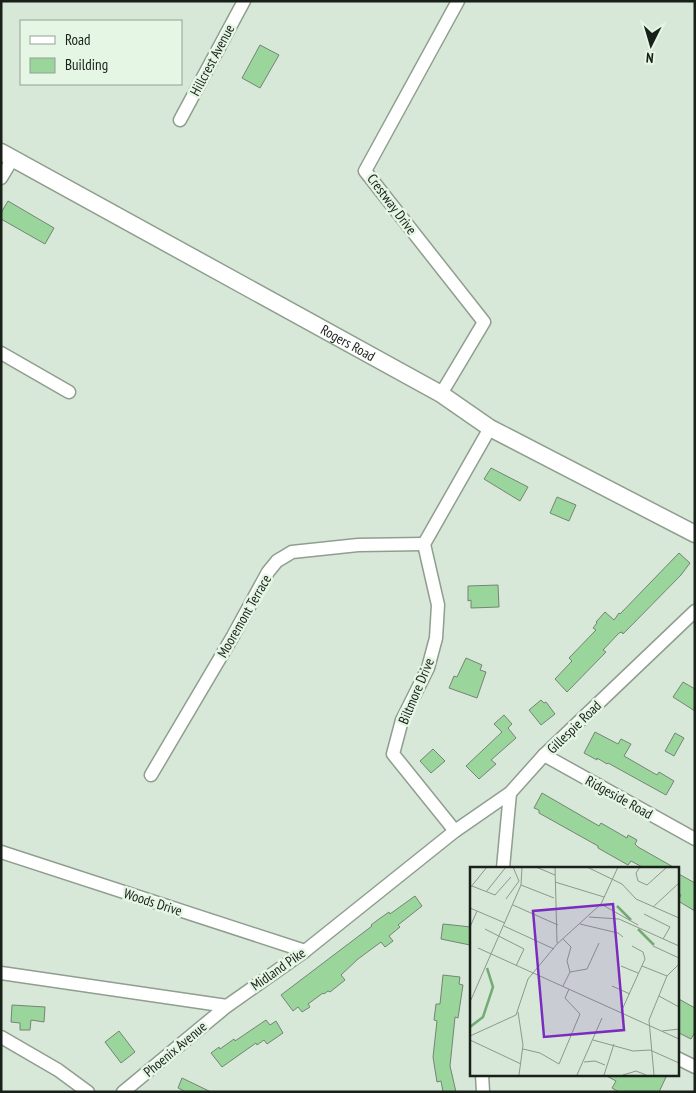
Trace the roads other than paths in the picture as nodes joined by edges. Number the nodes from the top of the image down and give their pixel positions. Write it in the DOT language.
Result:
graph roads {
  1 [pos="244,1"];
  2 [pos="458,1"];
  3 [pos="180,120"];
  4 [pos="7,155"];
  5 [pos="1,178"];
  6 [pos="1,353"];
  7 [pos="69,392"];
  8 [pos="441,394"];
  9 [pos="490,428"];
  10 [pos="695,534"];
  11 [pos="424,544"];
  12 [pos="695,611"];
  13 [pos="544,755"];
  14 [pos="151,775"];
  15 [pos="510,794"];
  16 [pos="455,831"];
  17 [pos="695,839"];
  18 [pos="1,852"];
  19 [pos="503,867"];
  20 [pos="304,951"];
  21 [pos="1,973"];
  22 [pos="227,1006"];
  23 [pos="1,1037"];
  24 [pos="678,1058"];
  25 [pos="695,1067"];
  26 [pos="482,1076"];
  27 [pos="88,1092"];
  28 [pos="123,1092"];
  29 [pos="483,1092"];
  1 -- 3 [label="street, Hillcrest Avenue"];
  2 -- 8 [label="street, Crestway Drive"];
  4 -- 5 [label="street"];
  4 -- 8 [label="street, Rogers Road"];
  6 -- 7 [label="street"];
  8 -- 9 [label="street, Rogers Road"];
  9 -- 10 [label="street, Rogers Road"];
  9 -- 11 [label="street"];
  11 -- 14 [label="street, Mooremont Terrace"];
  11 -- 16 [label="street, Biltmore Drive"];
  12 -- 13 [label="street, Gillespie Road"];
  13 -- 15 [label="street, Gillespie Road"];
  13 -- 17 [label="street, Ridgeside Road"];
  15 -- 16 [label="street, Midland Pike"];
  15 -- 19 [label="street"];
  16 -- 20 [label="street, Midland Pike"];
  18 -- 20 [label="street, Woods Drive"];
  20 -- 22 [label="street, Midland Pike"];
  21 -- 22 [label="street"];
  22 -- 28 [label="street, Phoenix Avenue"];
  23 -- 27 [label="street"];
  24 -- 25 [label="street"];
  26 -- 29 [label="street"];
}
